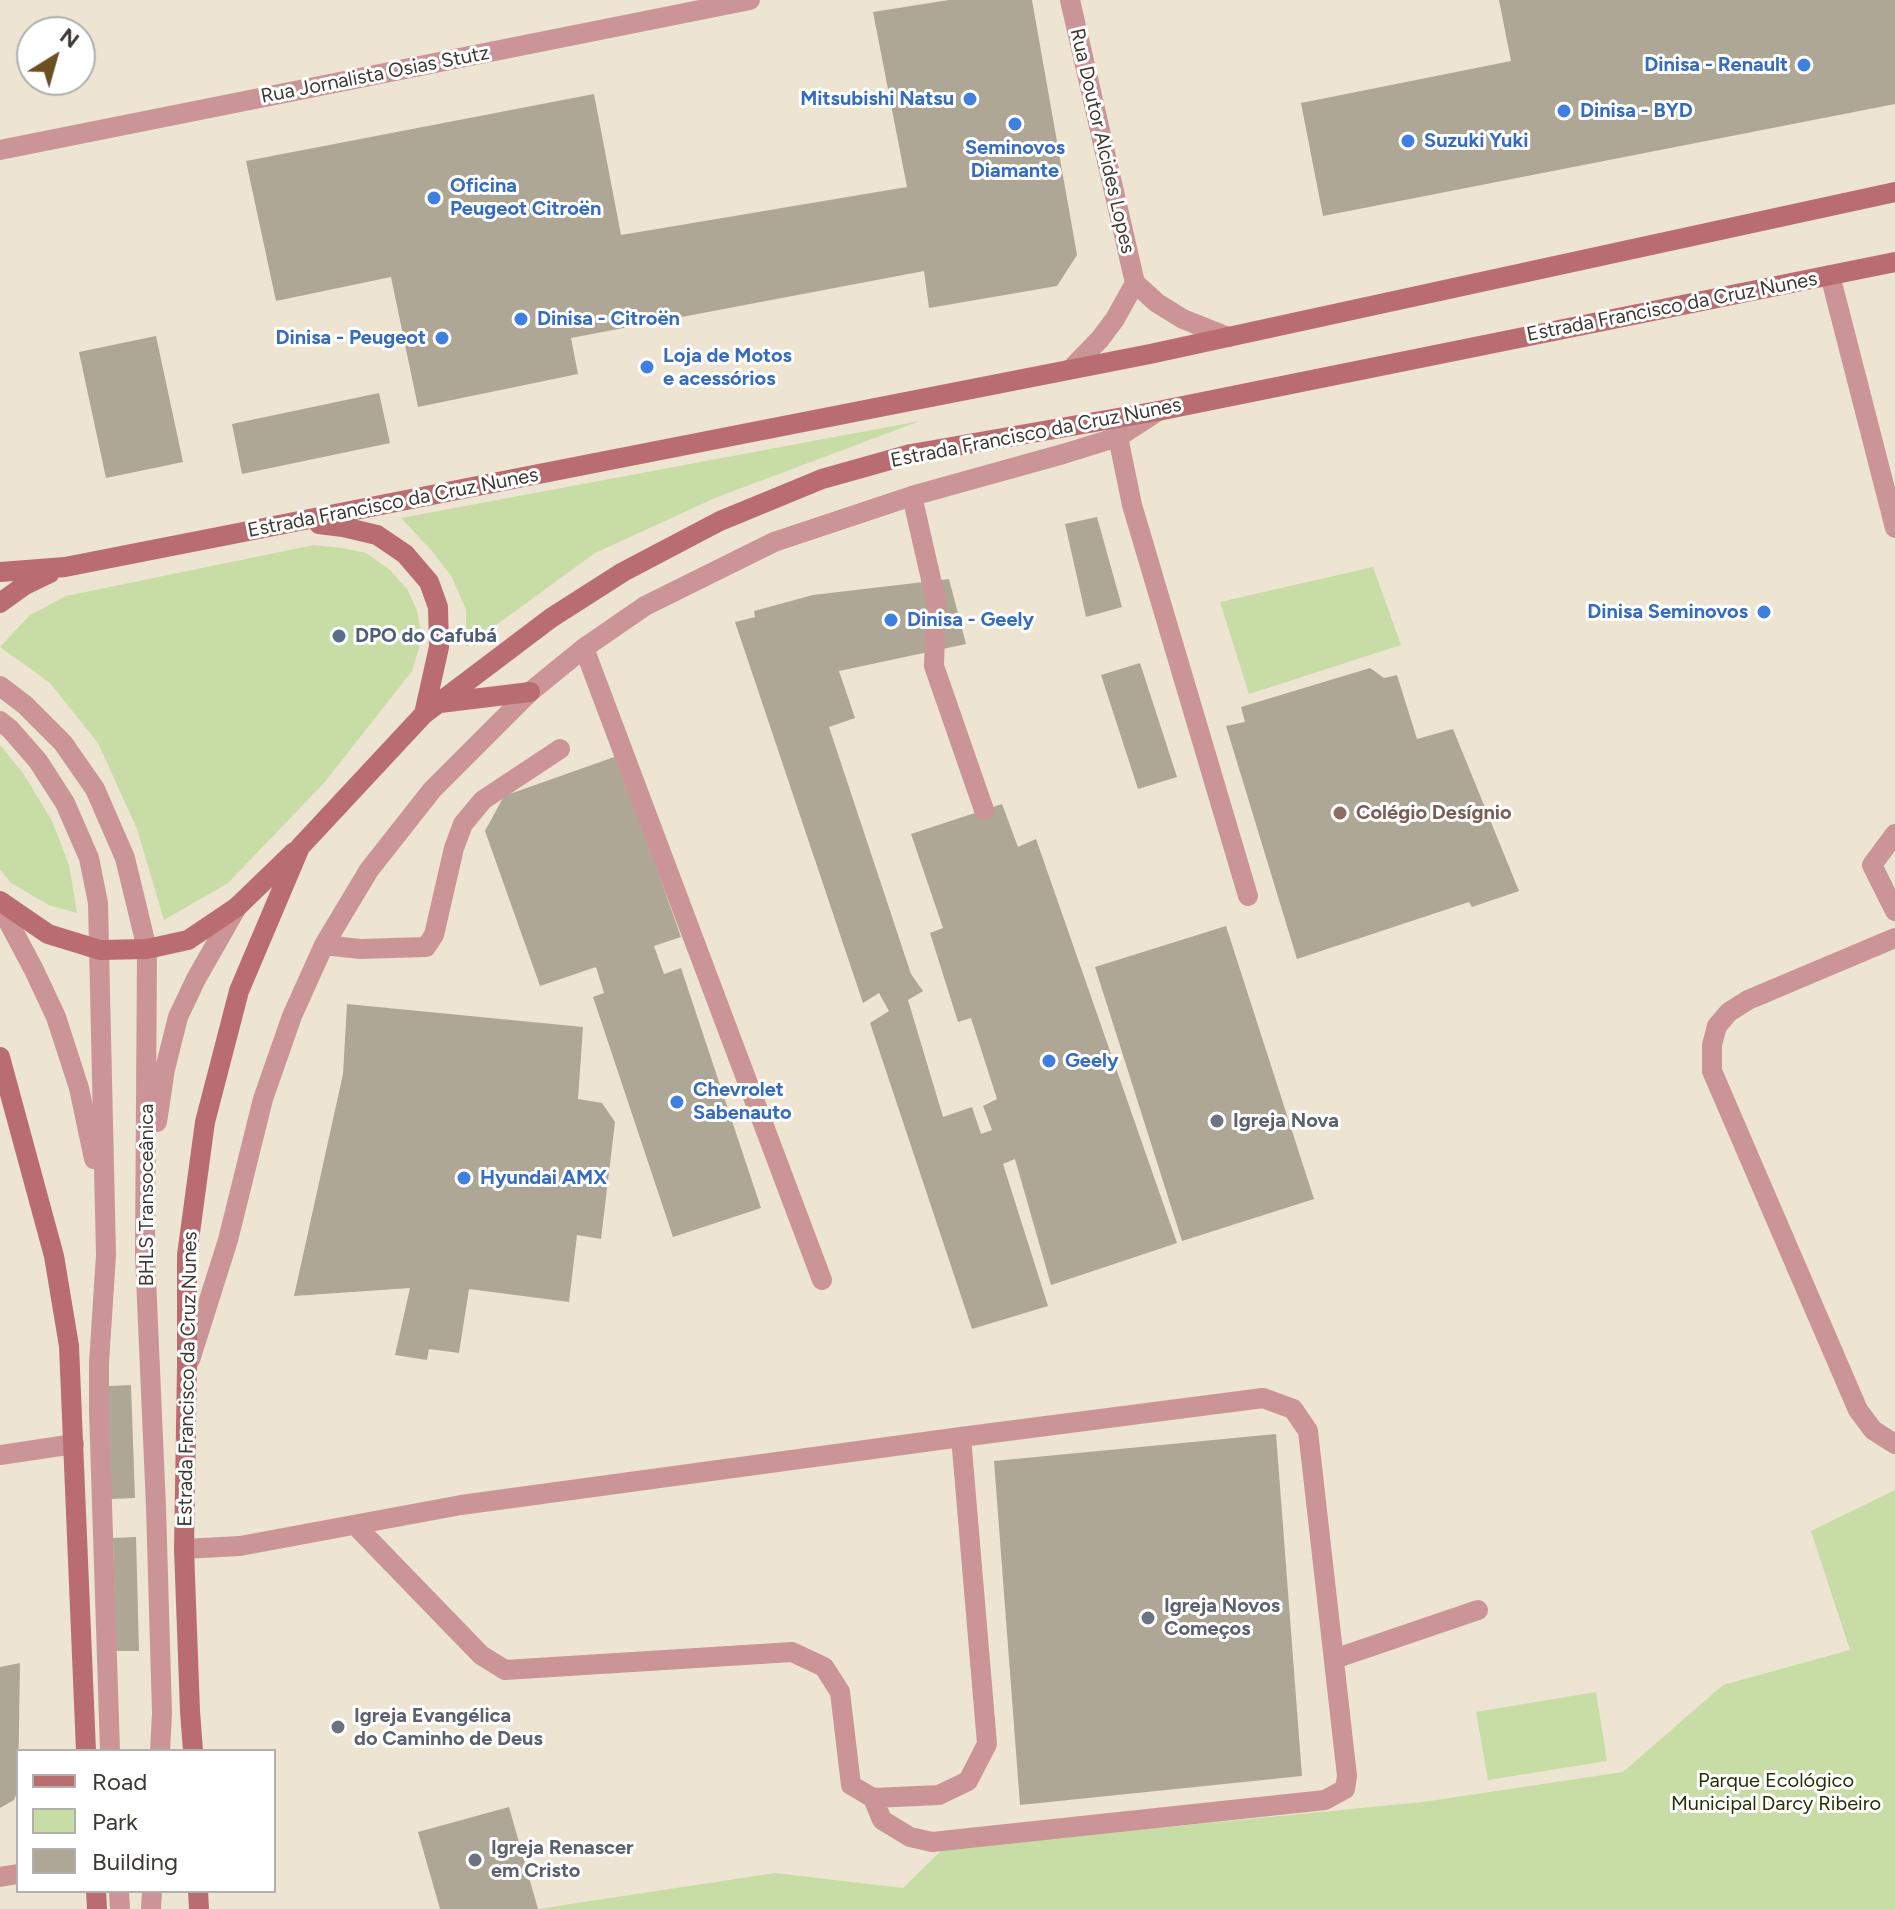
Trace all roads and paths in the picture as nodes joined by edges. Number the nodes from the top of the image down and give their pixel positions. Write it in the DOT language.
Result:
graph roads {
  1 [pos="750,0"];
  2 [pos="1070,0"];
  3 [pos="0,150"];
  4 [pos="1895,192"];
  5 [pos="1895,262"];
  6 [pos="1830,275"];
  7 [pos="1135,283"];
  8 [pos="1228,337"];
  9 [pos="1071,369"];
  10 [pos="1158,411"];
  11 [pos="1118,437"];
  12 [pos="912,496"];
  13 [pos="299,521"];
  14 [pos="1895,528"];
  15 [pos="65,567"];
  16 [pos="0,572"];
  17 [pos="0,603"];
  18 [pos="584,648"];
  19 [pos="0,686"];
  20 [pos="530,692"];
  21 [pos="430,709"];
  22 [pos="0,721"];
  23 [pos="560,749"];
  24 [pos="984,810"];
  25 [pos="1895,834"];
  26 [pos="300,847"];
  27 [pos="1248,896"];
  28 [pos="0,903"];
  29 [pos="237,907"];
  30 [pos="1895,911"];
  31 [pos="1895,938"];
  32 [pos="324,945"];
  33 [pos="147,949"];
  34 [pos="100,950"];
  35 [pos="0,1057"];
  36 [pos="146,1201"];
  37 [pos="104,1209"];
  38 [pos="822,1280"];
  39 [pos="187,1367"];
  40 [pos="961,1437"];
  41 [pos="74,1444"];
  42 [pos="1895,1444"];
  43 [pos="0,1455"];
  44 [pos="356,1526"];
  45 [pos="184,1549"];
  46 [pos="1478,1610"];
  47 [pos="1334,1659"];
  48 [pos="86,1749"];
  49 [pos="110,1749"];
  50 [pos="160,1749"];
  51 [pos="193,1749"];
  52 [pos="873,1798"];
  1 -- 3 [label="street, Rua Jornalista Osias Stutz"];
  2 -- 7 [label="street, Rua Doutor Alcides Lopes"];
  4 -- 8 [label="main road, Estrada Francisco da Cruz Nunes"];
  5 -- 6 [label="main road, Estrada Francisco da Cruz Nunes"];
  6 -- 10 [label="main road, Estrada Francisco da Cruz Nunes"];
  6 -- 14 [label="street"];
  7 -- 8 [label="street"];
  7 -- 9 [label="street"];
  8 -- 9 [label="main road, Estrada Francisco da Cruz Nunes"];
  9 -- 13 [label="main road, Estrada Francisco da Cruz Nunes"];
  10 -- 11 [label="street"];
  10 -- 21 [label="main road, Estrada Francisco da Cruz Nunes"];
  11 -- 12 [label="street"];
  11 -- 27 [label="street"];
  12 -- 18 [label="street"];
  12 -- 24 [label="street"];
  13 -- 15 [label="main road, Estrada Francisco da Cruz Nunes"];
  13 -- 21 [label="main road"];
  15 -- 16 [label="main road"];
  15 -- 17 [label="main road"];
  18 -- 20 [label="street"];
  18 -- 38 [label="street"];
  19 -- 33 [label="street, BHLS Transoceânica"];
  20 -- 21 [label="main road"];
  20 -- 32 [label="street"];
  21 -- 26 [label="main road, Estrada Francisco da Cruz Nunes"];
  22 -- 34 [label="street, BHLS Transoceânica"];
  23 -- 32 [label="street"];
  25 -- 30 [label="street"];
  26 -- 29 [label="main road"];
  26 -- 39 [label="main road, Estrada Francisco da Cruz Nunes"];
  28 -- 34 [label="main road"];
  28 -- 37 [label="street"];
  29 -- 33 [label="main road"];
  29 -- 36 [label="street"];
  31 -- 42 [label="street"];
  32 -- 39 [label="street"];
  33 -- 34 [label="main road"];
  33 -- 36 [label="street, BHLS Transoceânica"];
  34 -- 37 [label="street, BHLS Transoceânica"];
  35 -- 41 [label="main road"];
  36 -- 50 [label="street, BHLS Transoceânica"];
  37 -- 49 [label="street, BHLS Transoceânica"];
  39 -- 45 [label="main road, Estrada Francisco da Cruz Nunes"];
  40 -- 44 [label="street"];
  40 -- 47 [label="street"];
  40 -- 52 [label="street"];
  41 -- 43 [label="street"];
  41 -- 48 [label="main road"];
  44 -- 45 [label="street"];
  44 -- 52 [label="street"];
  45 -- 51 [label="main road, Estrada Francisco da Cruz Nunes"];
  46 -- 47 [label="street"];
  47 -- 52 [label="street"];
}
